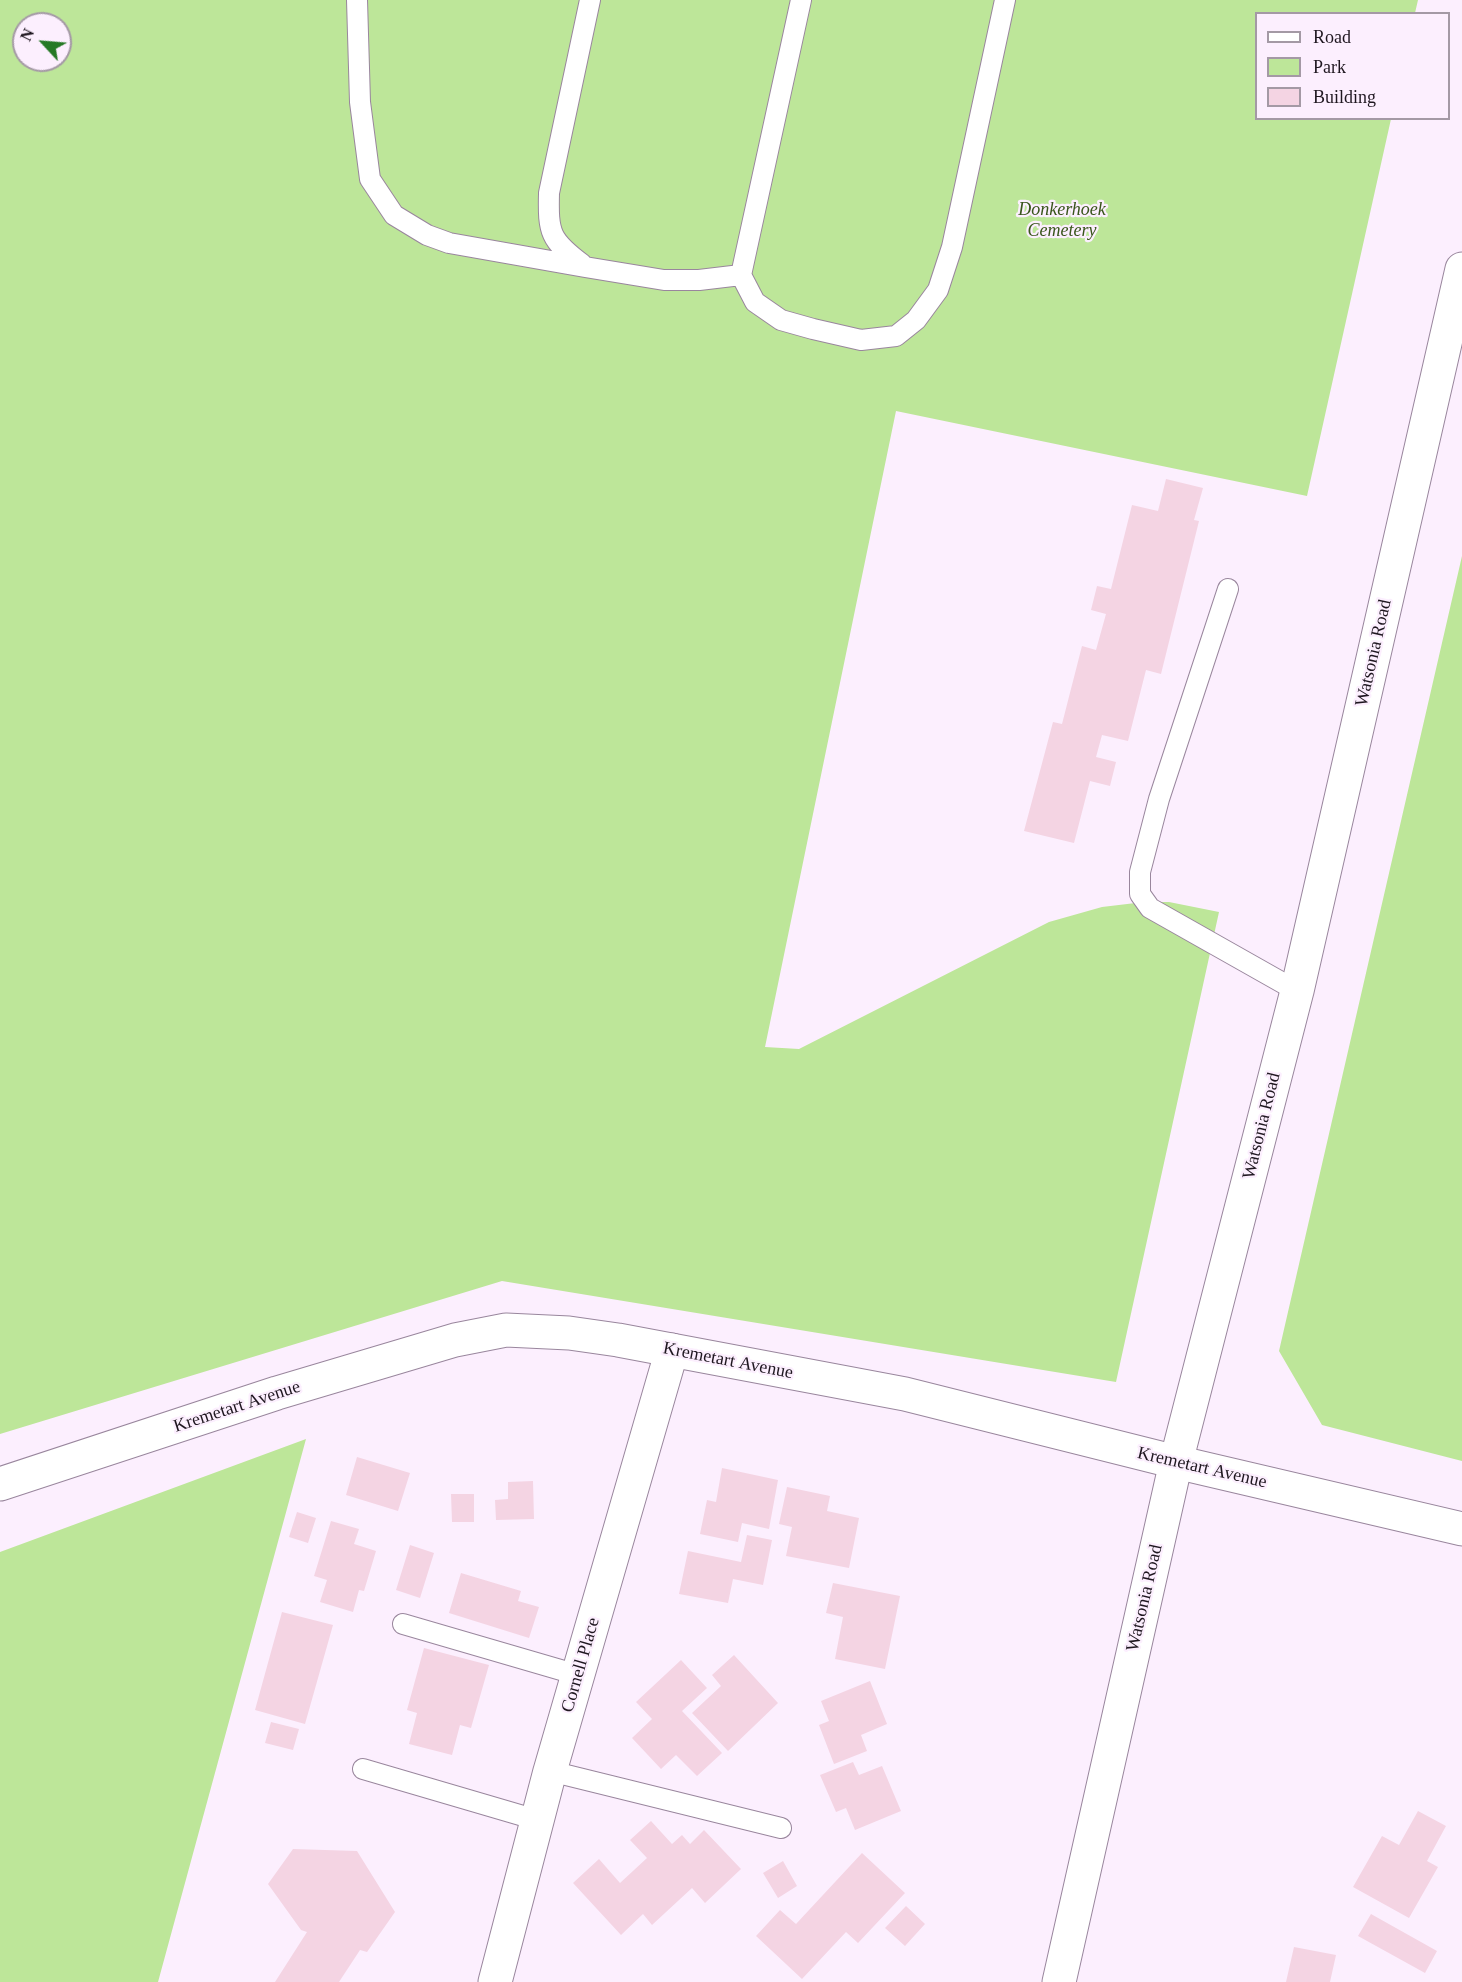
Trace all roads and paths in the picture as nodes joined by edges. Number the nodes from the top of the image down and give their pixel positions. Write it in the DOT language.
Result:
graph roads {
  1 [pos="357,0"];
  2 [pos="590,0"];
  3 [pos="801,0"];
  4 [pos="1005,0"];
  5 [pos="585,267"];
  6 [pos="1462,269"];
  7 [pos="741,275"];
  8 [pos="1228,589"];
  9 [pos="1297,991"];
  10 [pos="672,1350"];
  11 [pos="1176,1462"];
  12 [pos="0,1484"];
  13 [pos="1462,1529"];
  14 [pos="403,1624"];
  15 [pos="578,1675"];
  16 [pos="363,1769"];
  17 [pos="550,1771"];
  18 [pos="537,1820"];
  19 [pos="781,1828"];
  20 [pos="495,1982"];
  21 [pos="1059,1982"];
  1 -- 5 [label="lane"];
  2 -- 5 [label="lane"];
  3 -- 7 [label="lane"];
  4 -- 7 [label="lane"];
  5 -- 7 [label="lane"];
  6 -- 9 [label="street, Watsonia Road"];
  8 -- 9 [label="lane"];
  9 -- 11 [label="street, Watsonia Road"];
  10 -- 11 [label="street, Kremetart Avenue"];
  10 -- 12 [label="street, Kremetart Avenue"];
  10 -- 15 [label="street, Cornell Place"];
  11 -- 13 [label="street, Kremetart Avenue"];
  11 -- 21 [label="street, Watsonia Road"];
  14 -- 15 [label="lane"];
  15 -- 17 [label="street, Cornell Place"];
  16 -- 18 [label="lane"];
  17 -- 18 [label="street, Cornell Place"];
  17 -- 19 [label="lane"];
  18 -- 20 [label="street, Cornell Place"];
}
